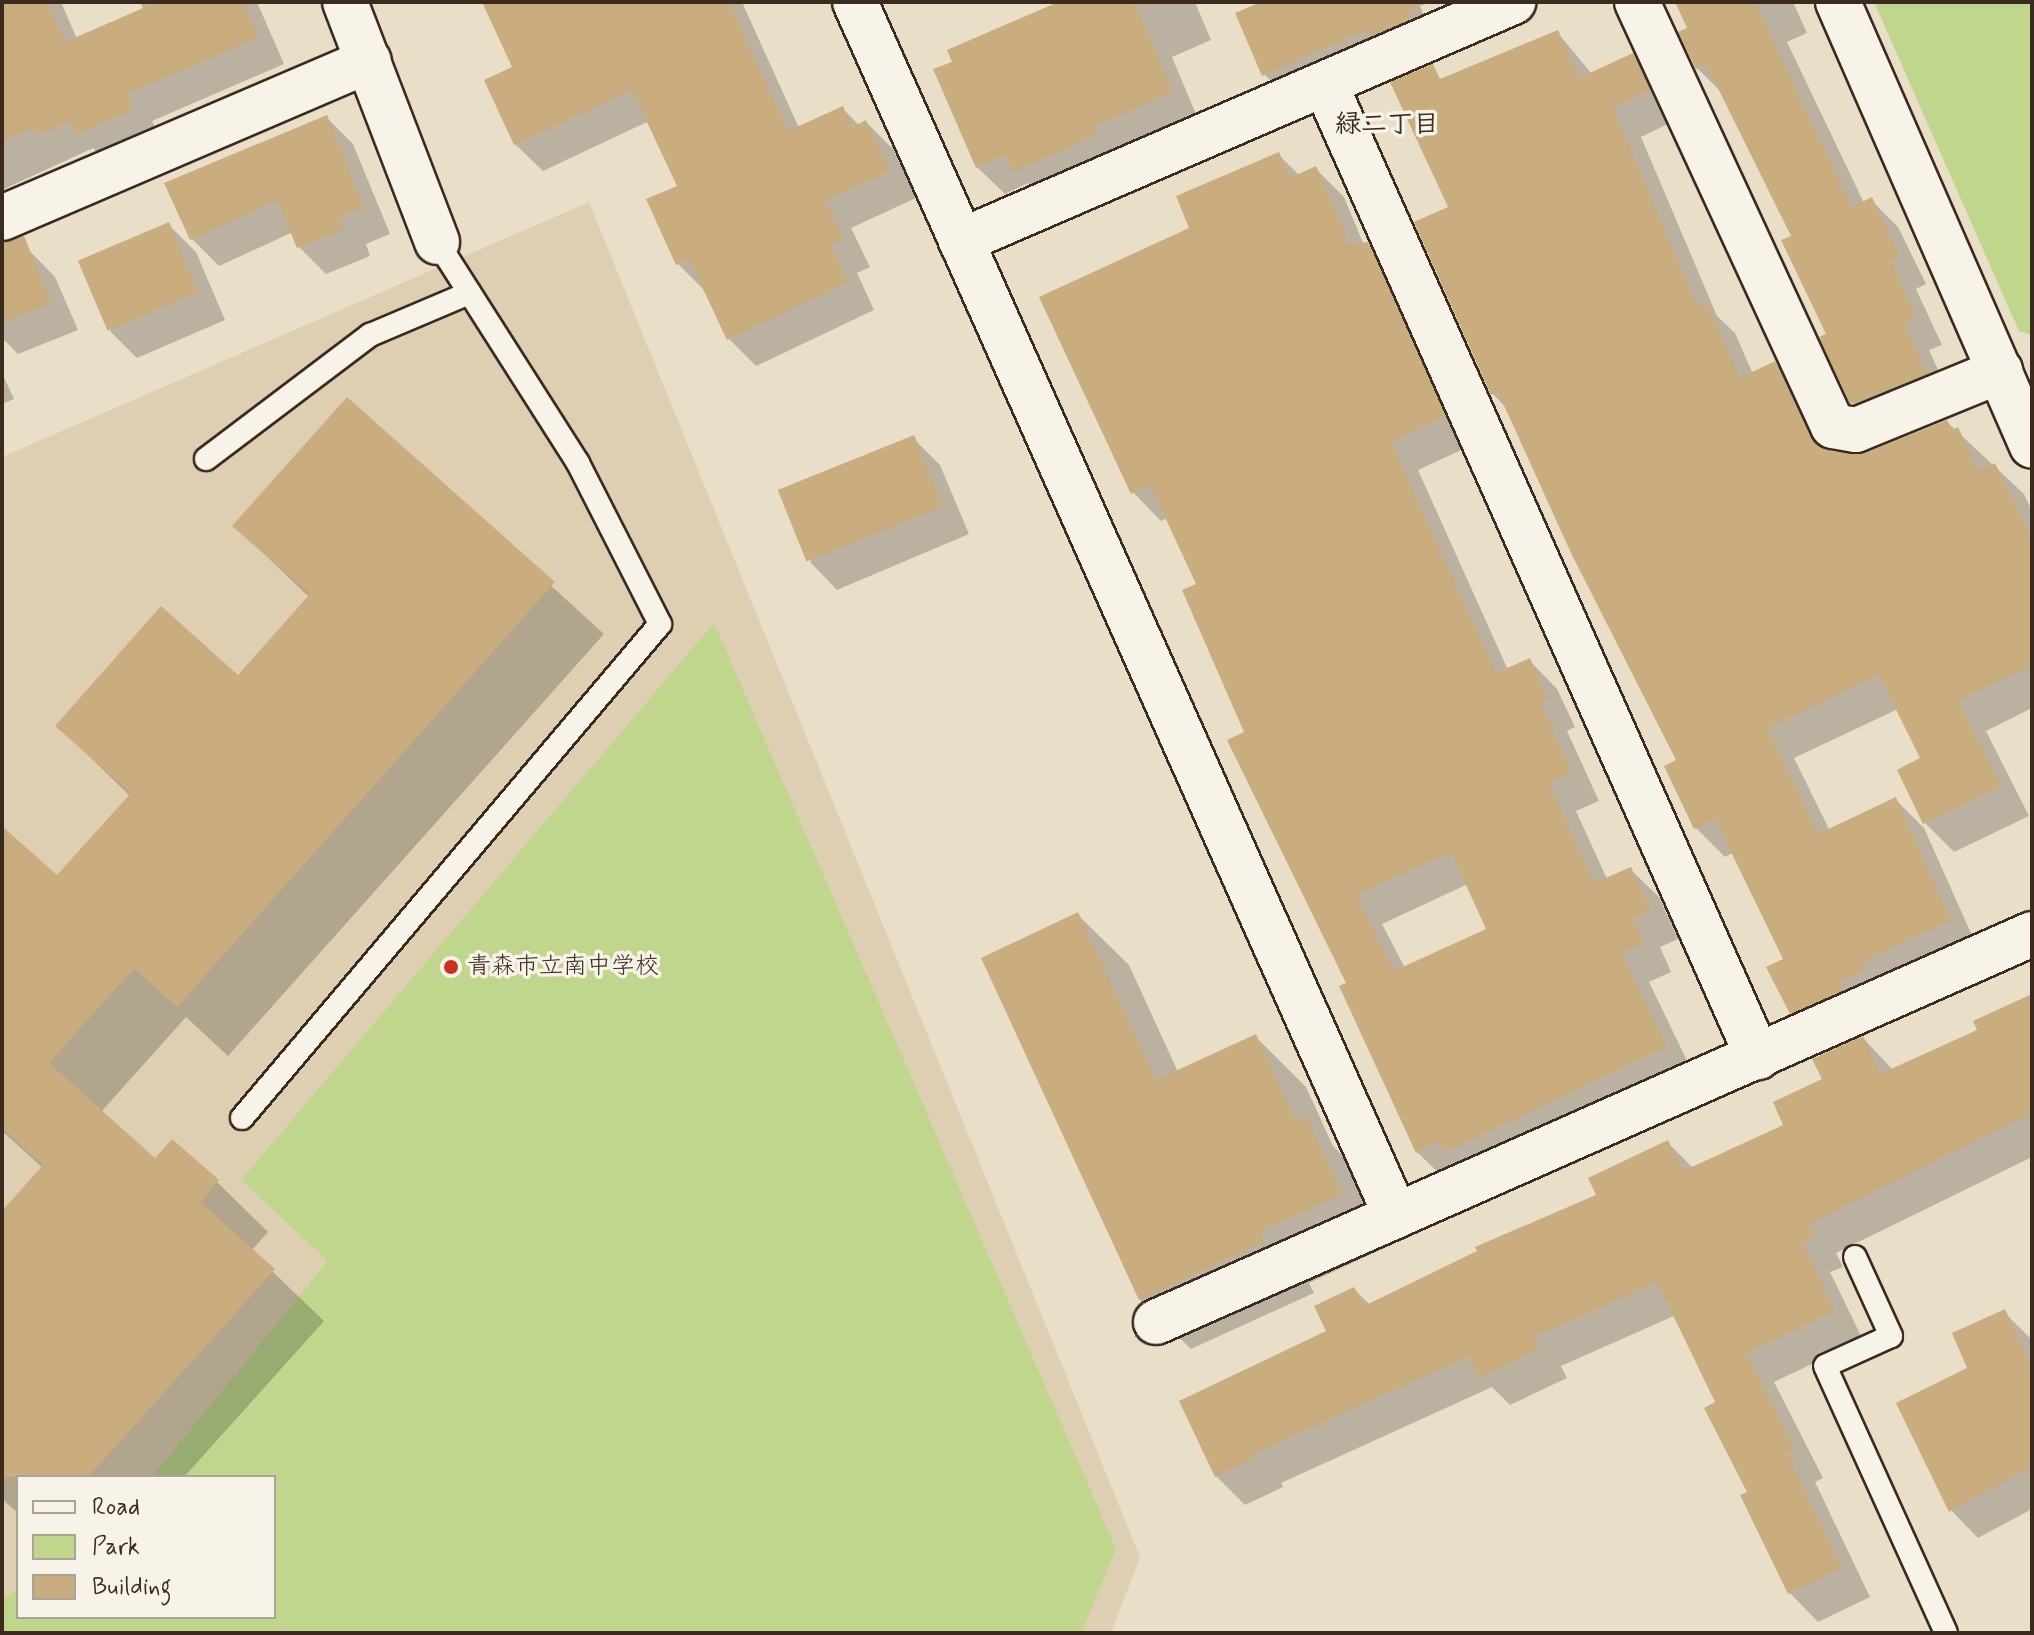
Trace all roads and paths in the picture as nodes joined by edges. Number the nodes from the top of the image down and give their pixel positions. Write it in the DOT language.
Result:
graph roads {
  1 [pos="345,2"];
  2 [pos="855,2"];
  3 [pos="1513,2"];
  4 [pos="1637,2"];
  5 [pos="1838,2"];
  6 [pos="369,61"];
  7 [pos="1326,86"];
  8 [pos="2,218"];
  9 [pos="961,241"];
  10 [pos="437,242"];
  11 [pos="469,293"];
  12 [pos="2013,378"];
  13 [pos="2032,445"];
  14 [pos="206,459"];
  15 [pos="2032,934"];
  16 [pos="1758,1057"];
  17 [pos="242,1118"];
  18 [pos="1396,1216"];
  19 [pos="1855,1257"];
  20 [pos="1156,1322"];
  21 [pos="1946,1633"];
  1 -- 6 [label="street"];
  2 -- 9 [label="street"];
  3 -- 7 [label="street"];
  4 -- 12 [label="street"];
  5 -- 12 [label="street"];
  6 -- 8 [label="street"];
  6 -- 10 [label="street"];
  7 -- 9 [label="street"];
  7 -- 16 [label="street"];
  9 -- 18 [label="street"];
  10 -- 11 [label="lane"];
  11 -- 14 [label="lane"];
  11 -- 17 [label="lane"];
  12 -- 13 [label="street"];
  15 -- 16 [label="street"];
  16 -- 18 [label="street"];
  18 -- 20 [label="street"];
  19 -- 21 [label="lane"];
}
